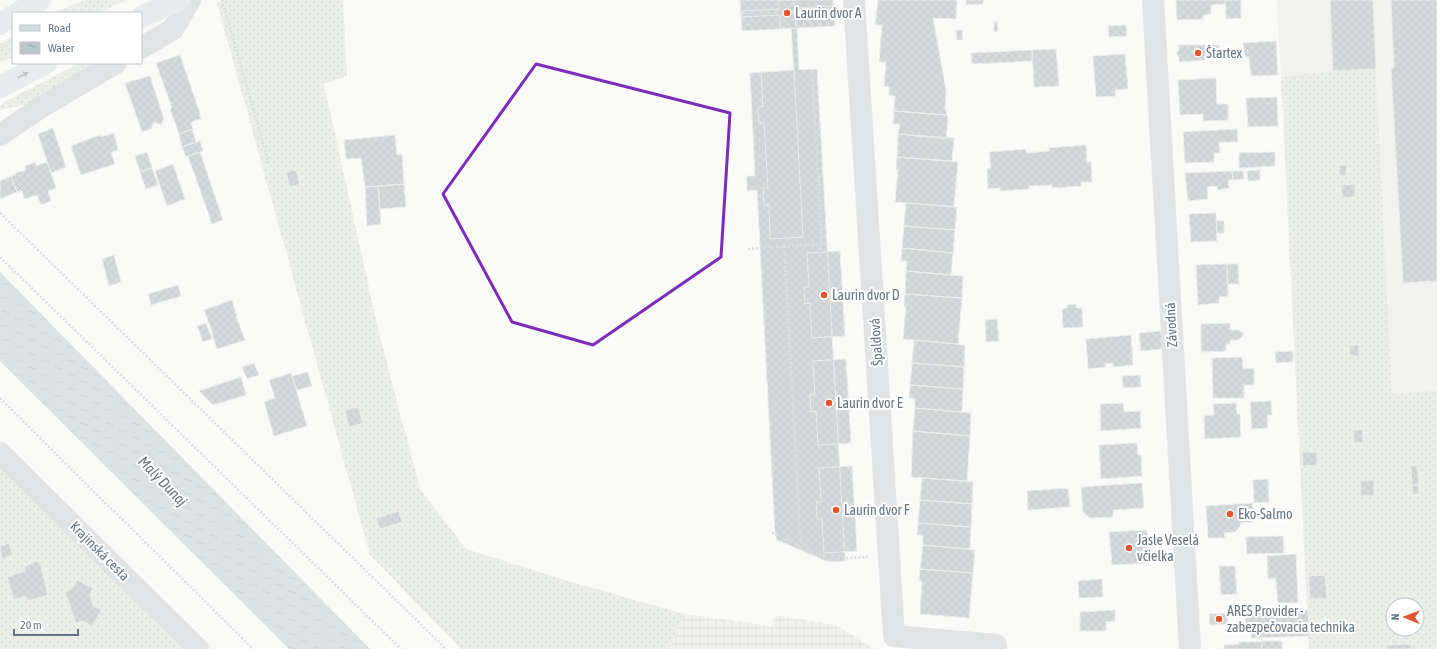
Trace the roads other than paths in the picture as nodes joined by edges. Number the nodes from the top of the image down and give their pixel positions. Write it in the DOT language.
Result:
graph roads {
  1 [pos="40,0"];
  2 [pos="179,0"];
  3 [pos="190,0"];
  4 [pos="854,0"];
  5 [pos="1153,0"];
  6 [pos="20,12"];
  7 [pos="12,17"];
  8 [pos="142,17"];
  9 [pos="0,24"];
  10 [pos="142,47"];
  11 [pos="44,64"];
  12 [pos="114,64"];
  13 [pos="0,87"];
  14 [pos="44,106"];
  15 [pos="0,117"];
  16 [pos="0,135"];
  17 [pos="0,453"];
  18 [pos="996,645"];
  19 [pos="198,649"];
  20 [pos="1190,649"];
  1 -- 6 [label="main road"];
  2 -- 8 [label="main road"];
  3 -- 10 [label="street"];
  4 -- 18 [label="street, Špaldová"];
  5 -- 20 [label="street, Závodná"];
  7 -- 9 [label="main road"];
  13 -- 11 [label="main road, one-way"];
  12 -- 14 [label="street"];
  14 -- 15 [label="street"];
  14 -- 16 [label="street"];
  17 -- 19 [label="street, Krajinská cesta"];
}
